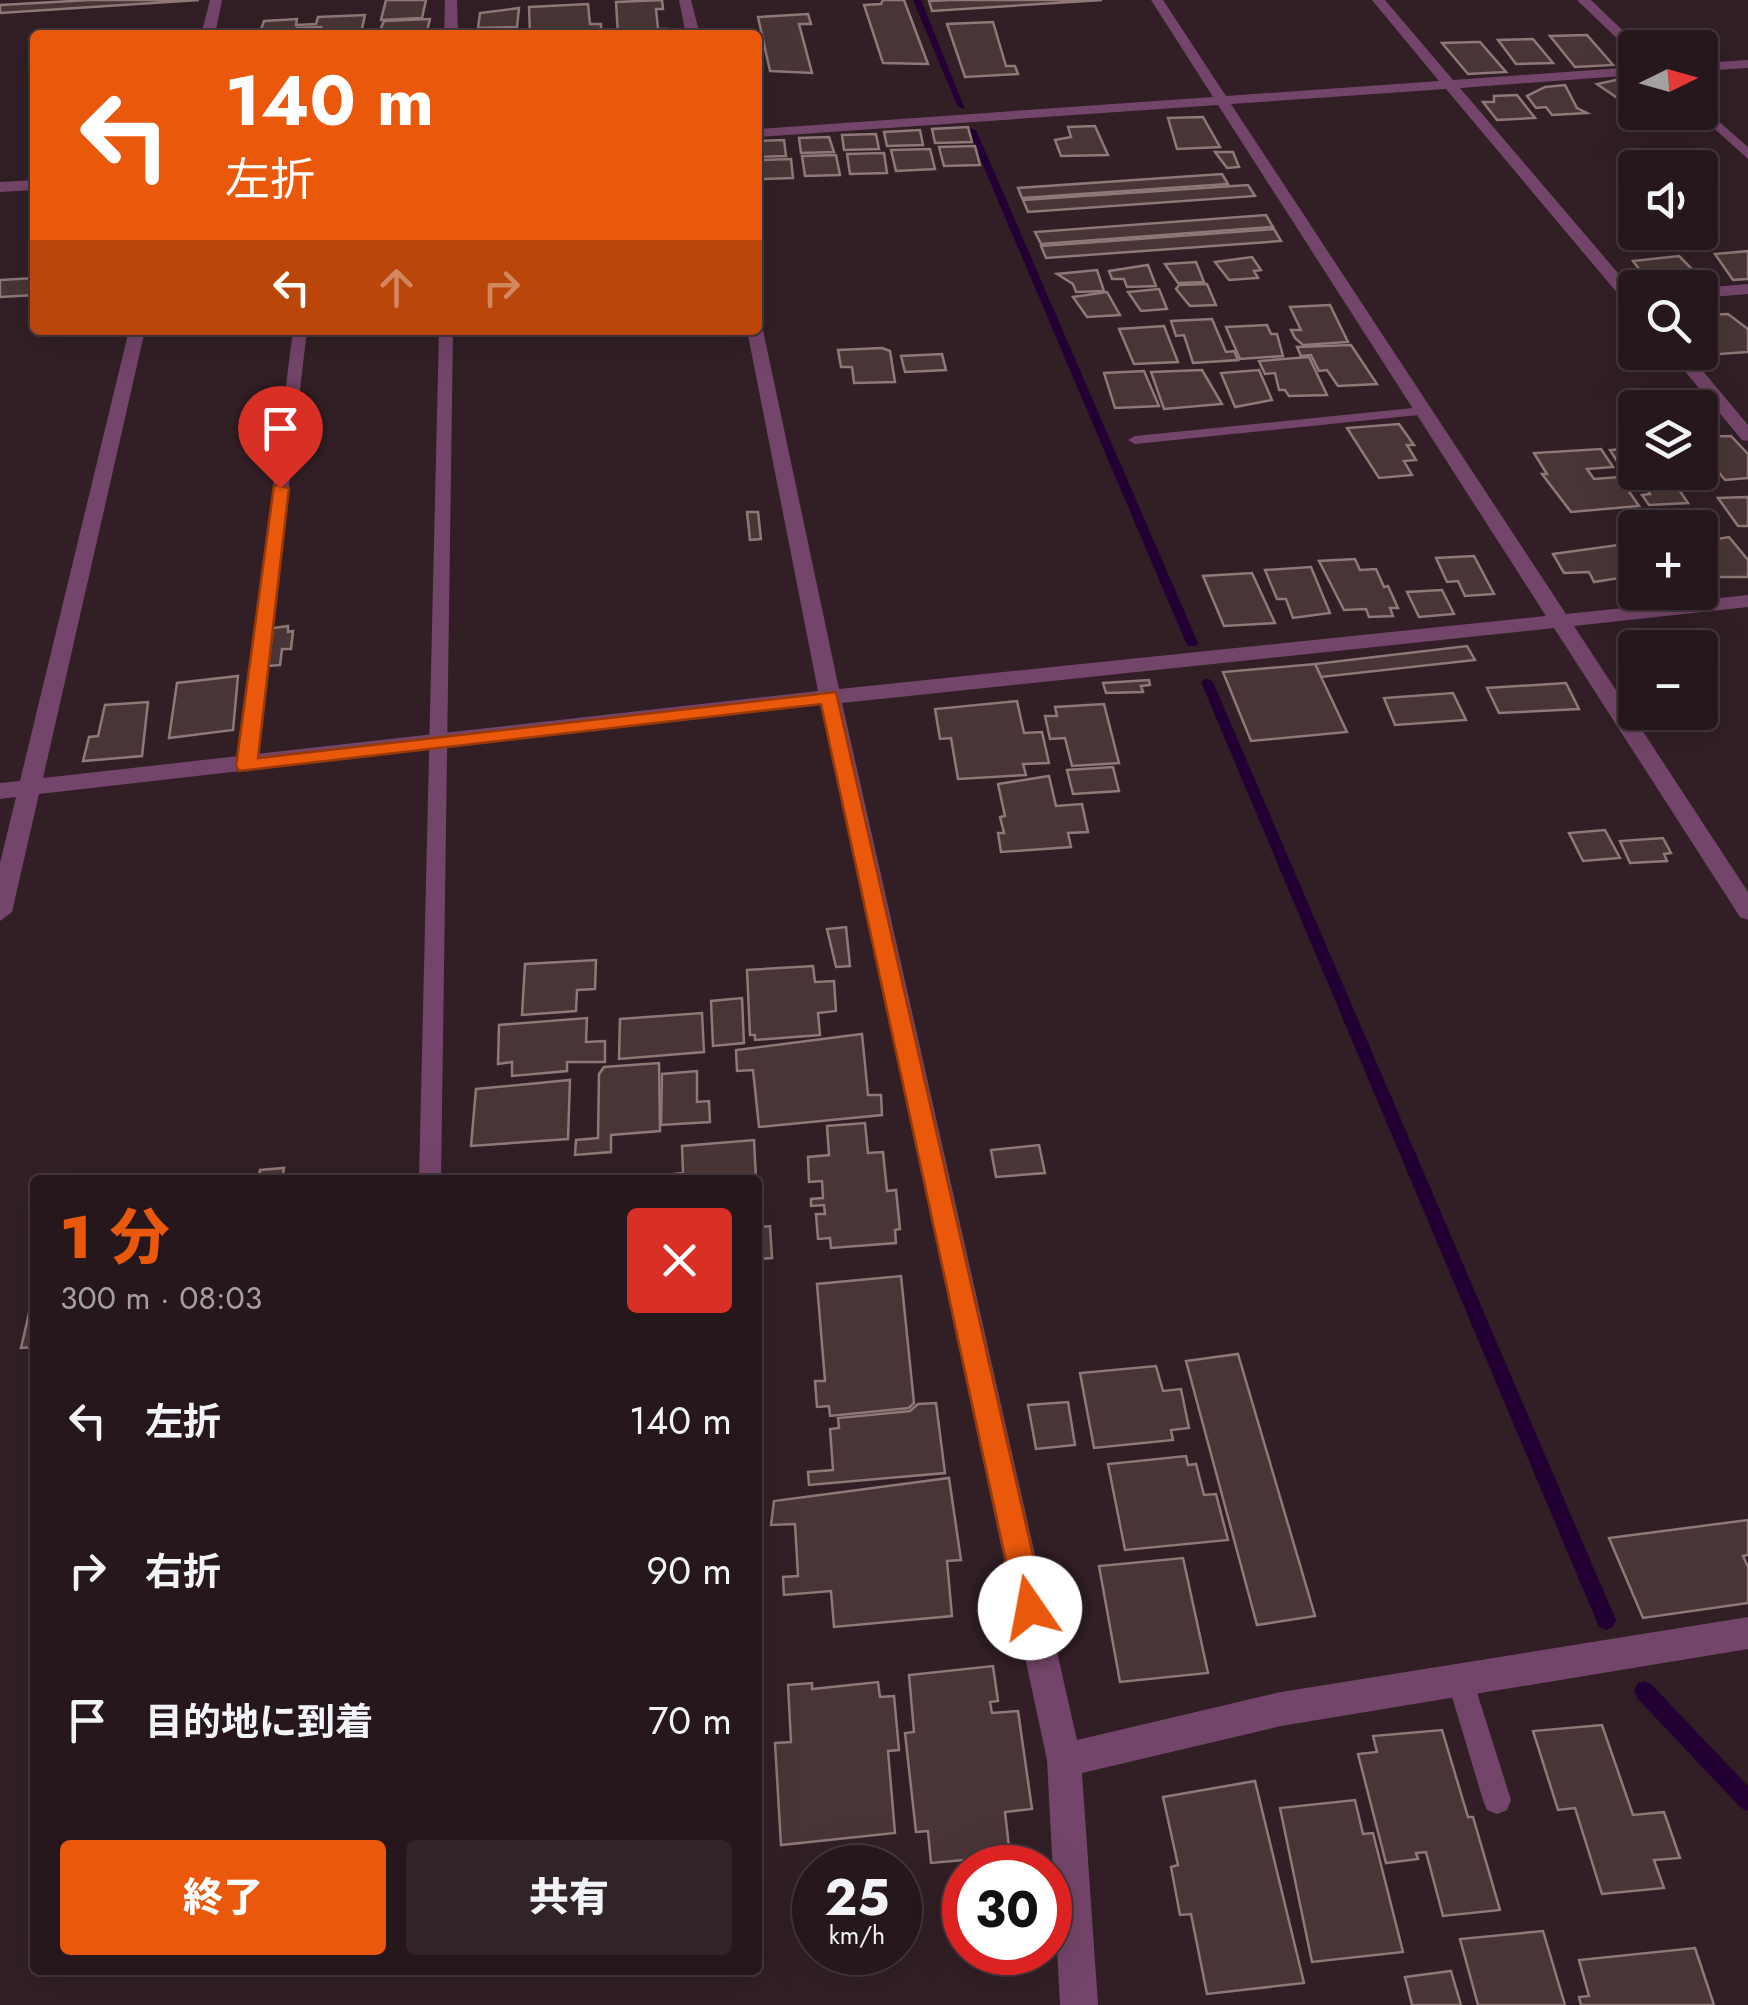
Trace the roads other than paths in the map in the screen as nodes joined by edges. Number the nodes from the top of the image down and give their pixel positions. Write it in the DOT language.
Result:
graph roads {
  1 [pos="216,0"];
  2 [pos="451,0"];
  3 [pos="684,0"];
  4 [pos="1157,0"];
  5 [pos="1378,0"];
  6 [pos="1583,0"];
  7 [pos="209,30"];
  8 [pos="450,30"];
  9 [pos="691,30"];
  10 [pos="1618,32"];
  11 [pos="1748,64"];
  12 [pos="1718,66"];
  13 [pos="1618,73"];
  14 [pos="1448,84"];
  15 [pos="1220,100"];
  16 [pos="1718,126"];
  17 [pos="762,133"];
  18 [pos="1748,155"];
  19 [pos="30,185"];
  20 [pos="0,187"];
  21 [pos="1618,281"];
  22 [pos="1748,289"];
  23 [pos="1718,292"];
  24 [pos="136,335"];
  25 [pos="299,335"];
  26 [pos="446,335"];
  27 [pos="756,335"];
  28 [pos="1692,370"];
  29 [pos="1423,411"];
  30 [pos="1748,436"];
  31 [pos="1136,440"];
  32 [pos="1748,601"];
  33 [pos="1559,622"];
  34 [pos="830,697"];
  35 [pos="439,742"];
  36 [pos="246,766"];
  37 [pos="29,788"];
  38 [pos="0,790"];
  39 [pos="1748,911"];
  40 [pos="0,912"];
  41 [pos="430,1175"];
  42 [pos="1748,1633"];
  43 [pos="1460,1680"];
  44 [pos="1064,1760"];
  45 [pos="1496,1800"];
  46 [pos="1079,2005"];
  1 -- 7 [label="street"];
  2 -- 8 [label="street"];
  3 -- 9 [label="street"];
  4 -- 15 [label="street"];
  5 -- 14 [label="street"];
  6 -- 10 [label="street"];
  11 -- 12 [label="street"];
  13 -- 14 [label="street"];
  14 -- 15 [label="street"];
  14 -- 21 [label="street"];
  15 -- 17 [label="street"];
  15 -- 29 [label="street"];
  16 -- 18 [label="street"];
  19 -- 20 [label="street"];
  22 -- 23 [label="street"];
  24 -- 37 [label="street"];
  25 -- 36 [label="lane"];
  26 -- 35 [label="lane"];
  27 -- 34 [label="street"];
  28 -- 30 [label="street"];
  29 -- 31 [label="lane"];
  29 -- 33 [label="street"];
  32 -- 33 [label="street"];
  33 -- 34 [label="street"];
  33 -- 39 [label="street"];
  34 -- 35 [label="street"];
  34 -- 44 [label="street"];
  35 -- 36 [label="street"];
  35 -- 41 [label="lane"];
  36 -- 37 [label="street"];
  37 -- 38 [label="street"];
  37 -- 40 [label="street"];
  42 -- 43 [label="street"];
  43 -- 44 [label="street"];
  43 -- 45 [label="lane"];
  44 -- 46 [label="street"];
}
